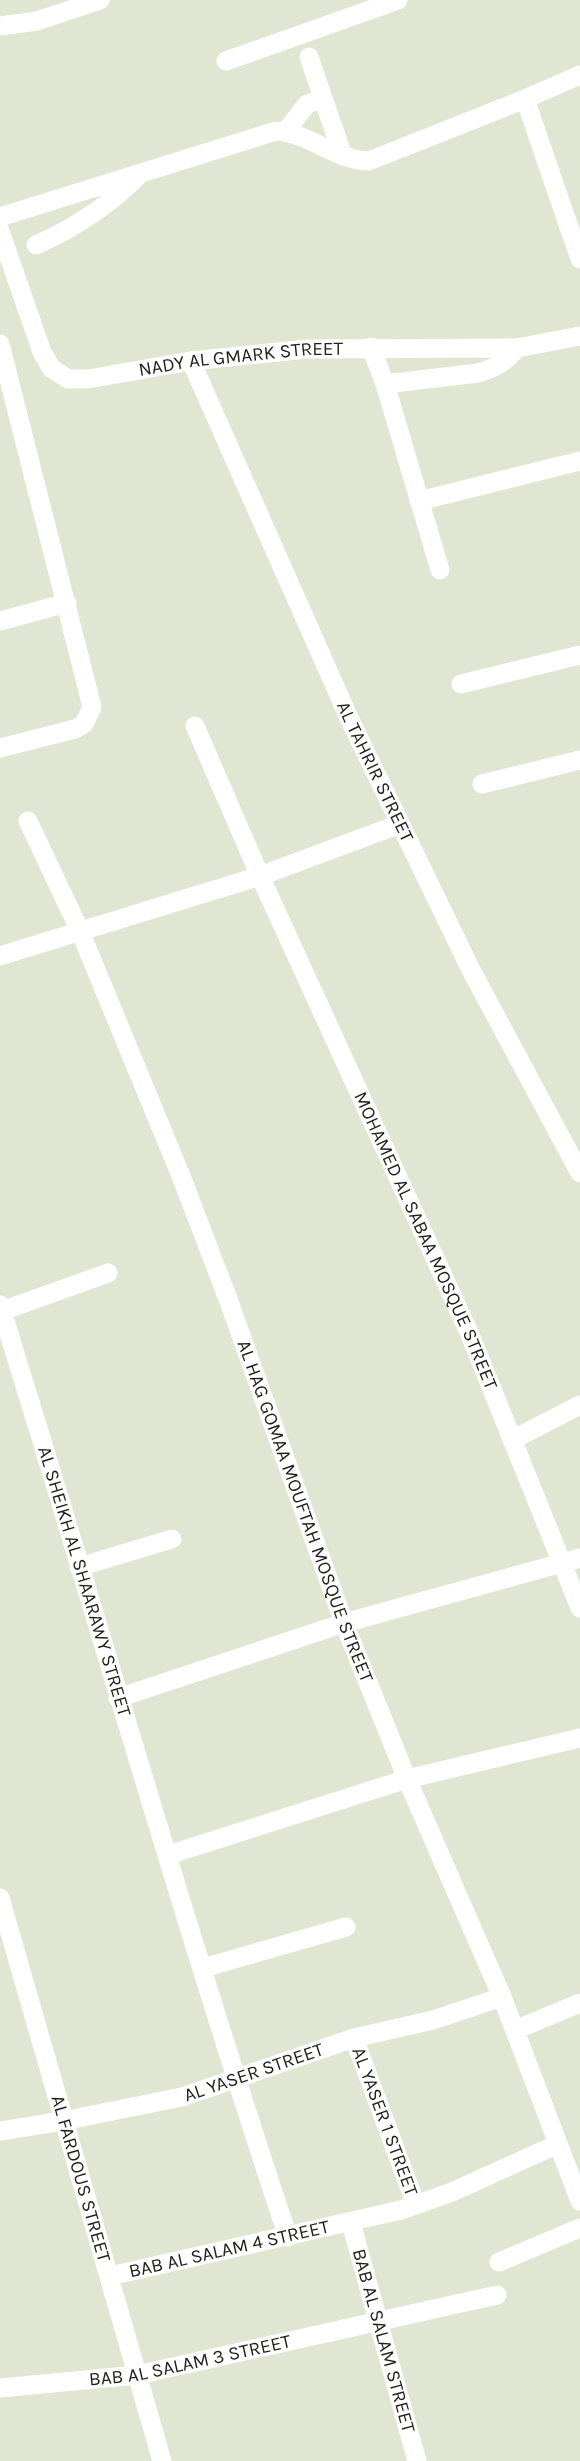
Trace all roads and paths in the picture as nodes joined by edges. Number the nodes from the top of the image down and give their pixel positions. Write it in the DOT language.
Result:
graph roads {
  1 [pos="100,0"];
  2 [pos="398,0"];
  3 [pos="0,26"];
  4 [pos="309,57"];
  5 [pos="226,61"];
  6 [pos="580,75"];
  7 [pos="323,99"];
  8 [pos="525,99"];
  9 [pos="285,132"];
  10 [pos="343,156"];
  11 [pos="142,171"];
  12 [pos="0,217"];
  13 [pos="0,231"];
  14 [pos="36,245"];
  15 [pos="580,259"];
  16 [pos="580,336"];
  17 [pos="0,344"];
  18 [pos="371,347"];
  19 [pos="517,348"];
  20 [pos="191,361"];
  21 [pos="384,384"];
  22 [pos="580,461"];
  23 [pos="419,501"];
  24 [pos="440,570"];
  25 [pos="67,603"];
  26 [pos="0,621"];
  27 [pos="580,655"];
  28 [pos="461,684"];
  29 [pos="195,726"];
  30 [pos="0,748"];
  31 [pos="580,760"];
  32 [pos="482,784"];
  33 [pos="28,821"];
  34 [pos="400,824"];
  35 [pos="260,876"];
  36 [pos="80,931"];
  37 [pos="0,956"];
  38 [pos="580,1173"];
  39 [pos="108,1273"];
  40 [pos="1,1308"];
  41 [pos="580,1405"];
  42 [pos="512,1440"];
  43 [pos="172,1539"];
  44 [pos="571,1561"];
  45 [pos="79,1567"];
  46 [pos="580,1608"];
  47 [pos="344,1623"];
  48 [pos="118,1698"];
  49 [pos="580,1738"];
  50 [pos="407,1779"];
  51 [pos="168,1856"];
  52 [pos="0,1898"];
  53 [pos="346,1927"];
  54 [pos="203,1968"];
  55 [pos="502,1997"];
  56 [pos="580,2003"];
  57 [pos="515,2030"];
  58 [pos="354,2038"];
  59 [pos="235,2080"];
  60 [pos="63,2121"];
  61 [pos="0,2131"];
  62 [pos="558,2144"];
  63 [pos="580,2201"];
  64 [pos="416,2205"];
  65 [pos="351,2222"];
  66 [pos="580,2228"];
  67 [pos="288,2237"];
  68 [pos="499,2262"];
  69 [pos="110,2276"];
  70 [pos="497,2295"];
  71 [pos="377,2323"];
  72 [pos="137,2375"];
  73 [pos="0,2388"];
  74 [pos="162,2461"];
  75 [pos="417,2461"];
  1 -- 3 [label="street"];
  2 -- 5 [label="street"];
  4 -- 7 [label="street"];
  6 -- 8 [label="street"];
  7 -- 9 [label="street"];
  7 -- 10 [label="street"];
  8 -- 10 [label="street"];
  8 -- 15 [label="street"];
  9 -- 10 [label="street"];
  9 -- 11 [label="street"];
  11 -- 12 [label="street"];
  11 -- 14 [label="street"];
  13 -- 20 [label="street, NADY AL GMARK STREET"];
  16 -- 19 [label="street, NADY AL GMARK STREET"];
  17 -- 25 [label="street"];
  18 -- 19 [label="street, NADY AL GMARK STREET"];
  18 -- 20 [label="street, NADY AL GMARK STREET"];
  18 -- 21 [label="street"];
  19 -- 21 [label="street"];
  20 -- 34 [label="street, AL TAHRIR STREET"];
  21 -- 23 [label="street"];
  22 -- 23 [label="street"];
  23 -- 24 [label="street"];
  25 -- 26 [label="street"];
  25 -- 30 [label="street"];
  27 -- 28 [label="street"];
  29 -- 35 [label="street, MOHAMED AL SABAA MOSQUE STREET"];
  31 -- 32 [label="street"];
  33 -- 36 [label="street, AL HAG GOMAA MOUFTAH MOSQUE STREET"];
  34 -- 35 [label="street"];
  34 -- 38 [label="street, AL TAHRIR STREET"];
  35 -- 36 [label="street"];
  35 -- 42 [label="street, MOHAMED AL SABAA MOSQUE STREET"];
  36 -- 37 [label="street"];
  36 -- 47 [label="street, AL HAG GOMAA MOUFTAH MOSQUE STREET"];
  39 -- 40 [label="street"];
  40 -- 45 [label="street, AL SHEIKH AL SHAARAWY STREET"];
  41 -- 42 [label="street"];
  42 -- 44 [label="street, MOHAMED AL SABAA MOSQUE STREET"];
  43 -- 45 [label="street"];
  44 -- 46 [label="street, MOHAMED AL SABAA MOSQUE STREET"];
  44 -- 47 [label="street"];
  45 -- 48 [label="street, AL SHEIKH AL SHAARAWY STREET"];
  47 -- 48 [label="street"];
  47 -- 50 [label="street, AL HAG GOMAA MOUFTAH MOSQUE STREET"];
  48 -- 51 [label="street, AL SHEIKH AL SHAARAWY STREET"];
  49 -- 50 [label="street"];
  50 -- 51 [label="street"];
  50 -- 55 [label="street, AL HAG GOMAA MOUFTAH MOSQUE STREET"];
  51 -- 54 [label="street, AL SHEIKH AL SHAARAWY STREET"];
  52 -- 60 [label="street, AL FARDOUS STREET"];
  53 -- 54 [label="street"];
  54 -- 59 [label="street, AL SHEIKH AL SHAARAWY STREET"];
  55 -- 57 [label="street, AL HAG GOMAA MOUFTAH MOSQUE STREET"];
  55 -- 58 [label="street, AL YASER STREET"];
  56 -- 57 [label="street"];
  57 -- 62 [label="street, AL HAG GOMAA MOUFTAH MOSQUE STREET"];
  58 -- 59 [label="street, AL YASER STREET"];
  58 -- 64 [label="street, AL YASER 1 STREET"];
  59 -- 60 [label="street, AL YASER STREET"];
  59 -- 67 [label="street, AL SHEIKH AL SHAARAWY STREET"];
  60 -- 61 [label="street, AL YASER STREET"];
  60 -- 69 [label="street, AL FARDOUS STREET"];
  62 -- 63 [label="street, AL HAG GOMAA MOUFTAH MOSQUE STREET"];
  62 -- 64 [label="street, BAB AL SALAM 4 STREET"];
  64 -- 65 [label="street, BAB AL SALAM 4 STREET"];
  65 -- 67 [label="street, BAB AL SALAM 4 STREET"];
  65 -- 71 [label="street, BAB AL SALAM STREET"];
  66 -- 68 [label="street"];
  67 -- 69 [label="street, BAB AL SALAM 4 STREET"];
  69 -- 72 [label="street, AL FARDOUS STREET"];
  70 -- 71 [label="street, BAB AL SALAM 3 STREET"];
  71 -- 72 [label="street, BAB AL SALAM 3 STREET"];
  71 -- 75 [label="street, BAB AL SALAM STREET"];
  72 -- 73 [label="street, BAB AL SALAM 3 STREET"];
  72 -- 74 [label="street, AL FARDOUS STREET"];
}
